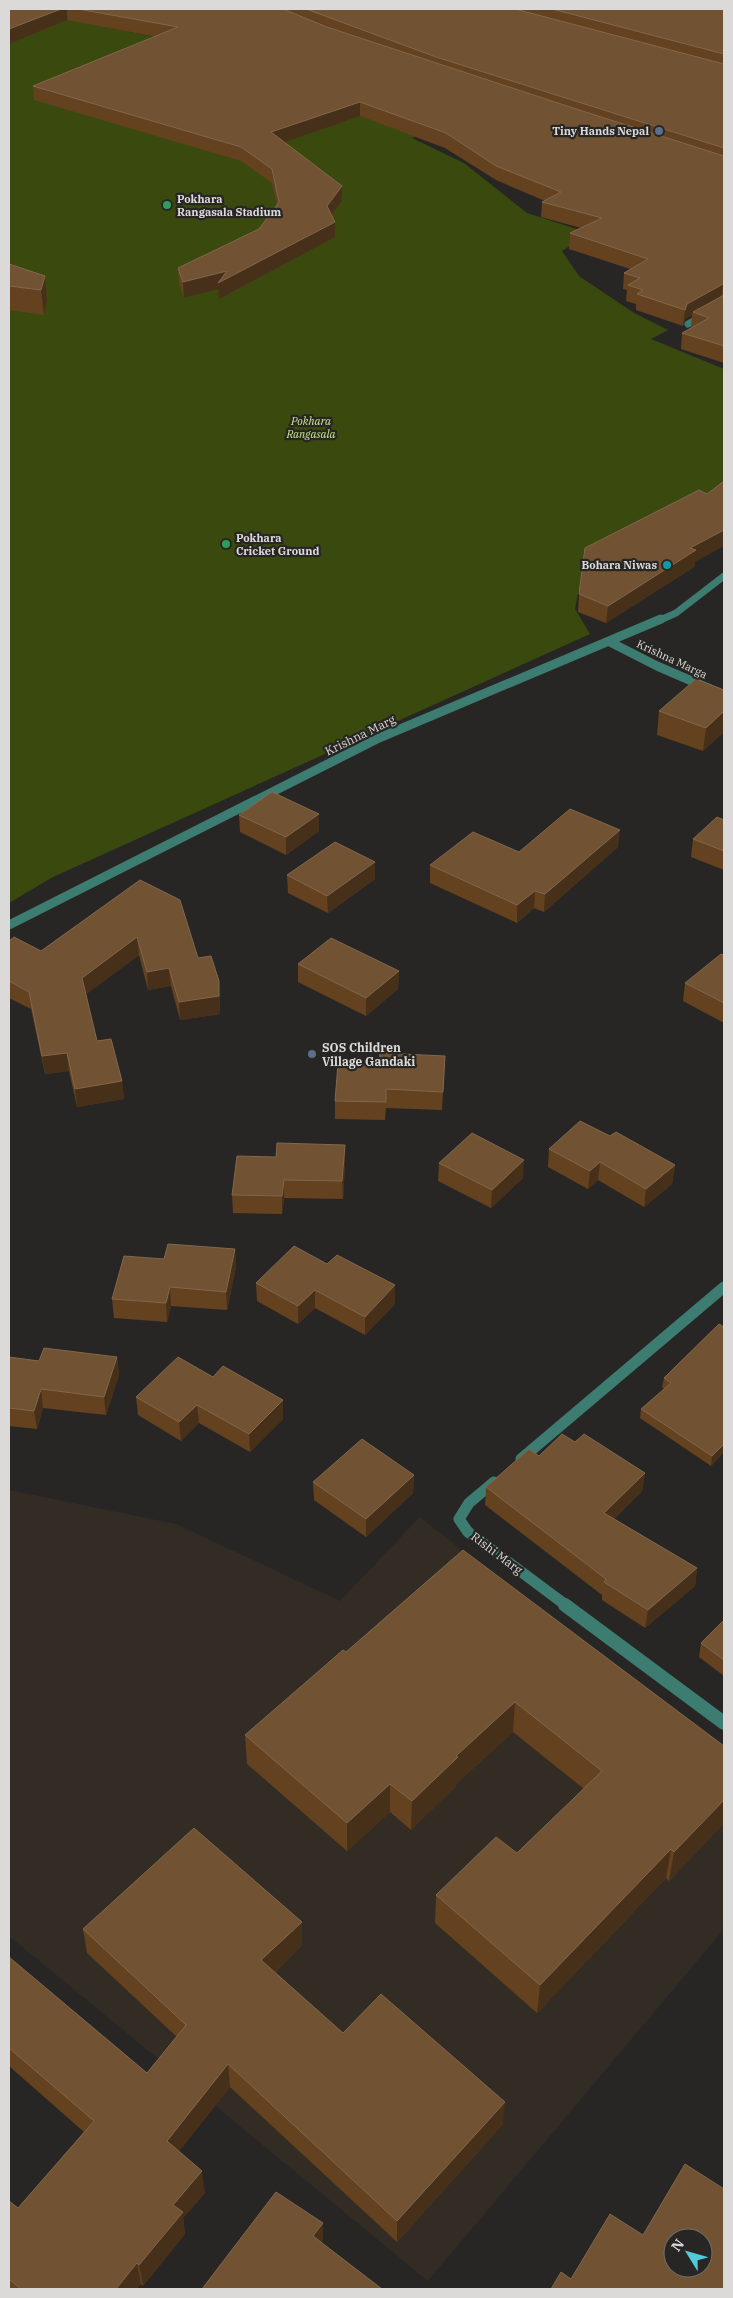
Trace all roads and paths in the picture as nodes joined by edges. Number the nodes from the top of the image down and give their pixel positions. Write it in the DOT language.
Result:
graph roads {
  1 [pos="724,304"];
  2 [pos="688,324"];
  3 [pos="724,576"];
  4 [pos="610,642"];
  5 [pos="724,696"];
  6 [pos="9,925"];
  7 [pos="724,1287"];
  8 [pos="724,1723"];
  1 -- 2 [label="street"];
  3 -- 4 [label="street, Krishna Marg"];
  4 -- 5 [label="street, Krishna Marga"];
  4 -- 6 [label="street, Krishna Marg"];
  7 -- 8 [label="street, Rishi Marg"];
}
